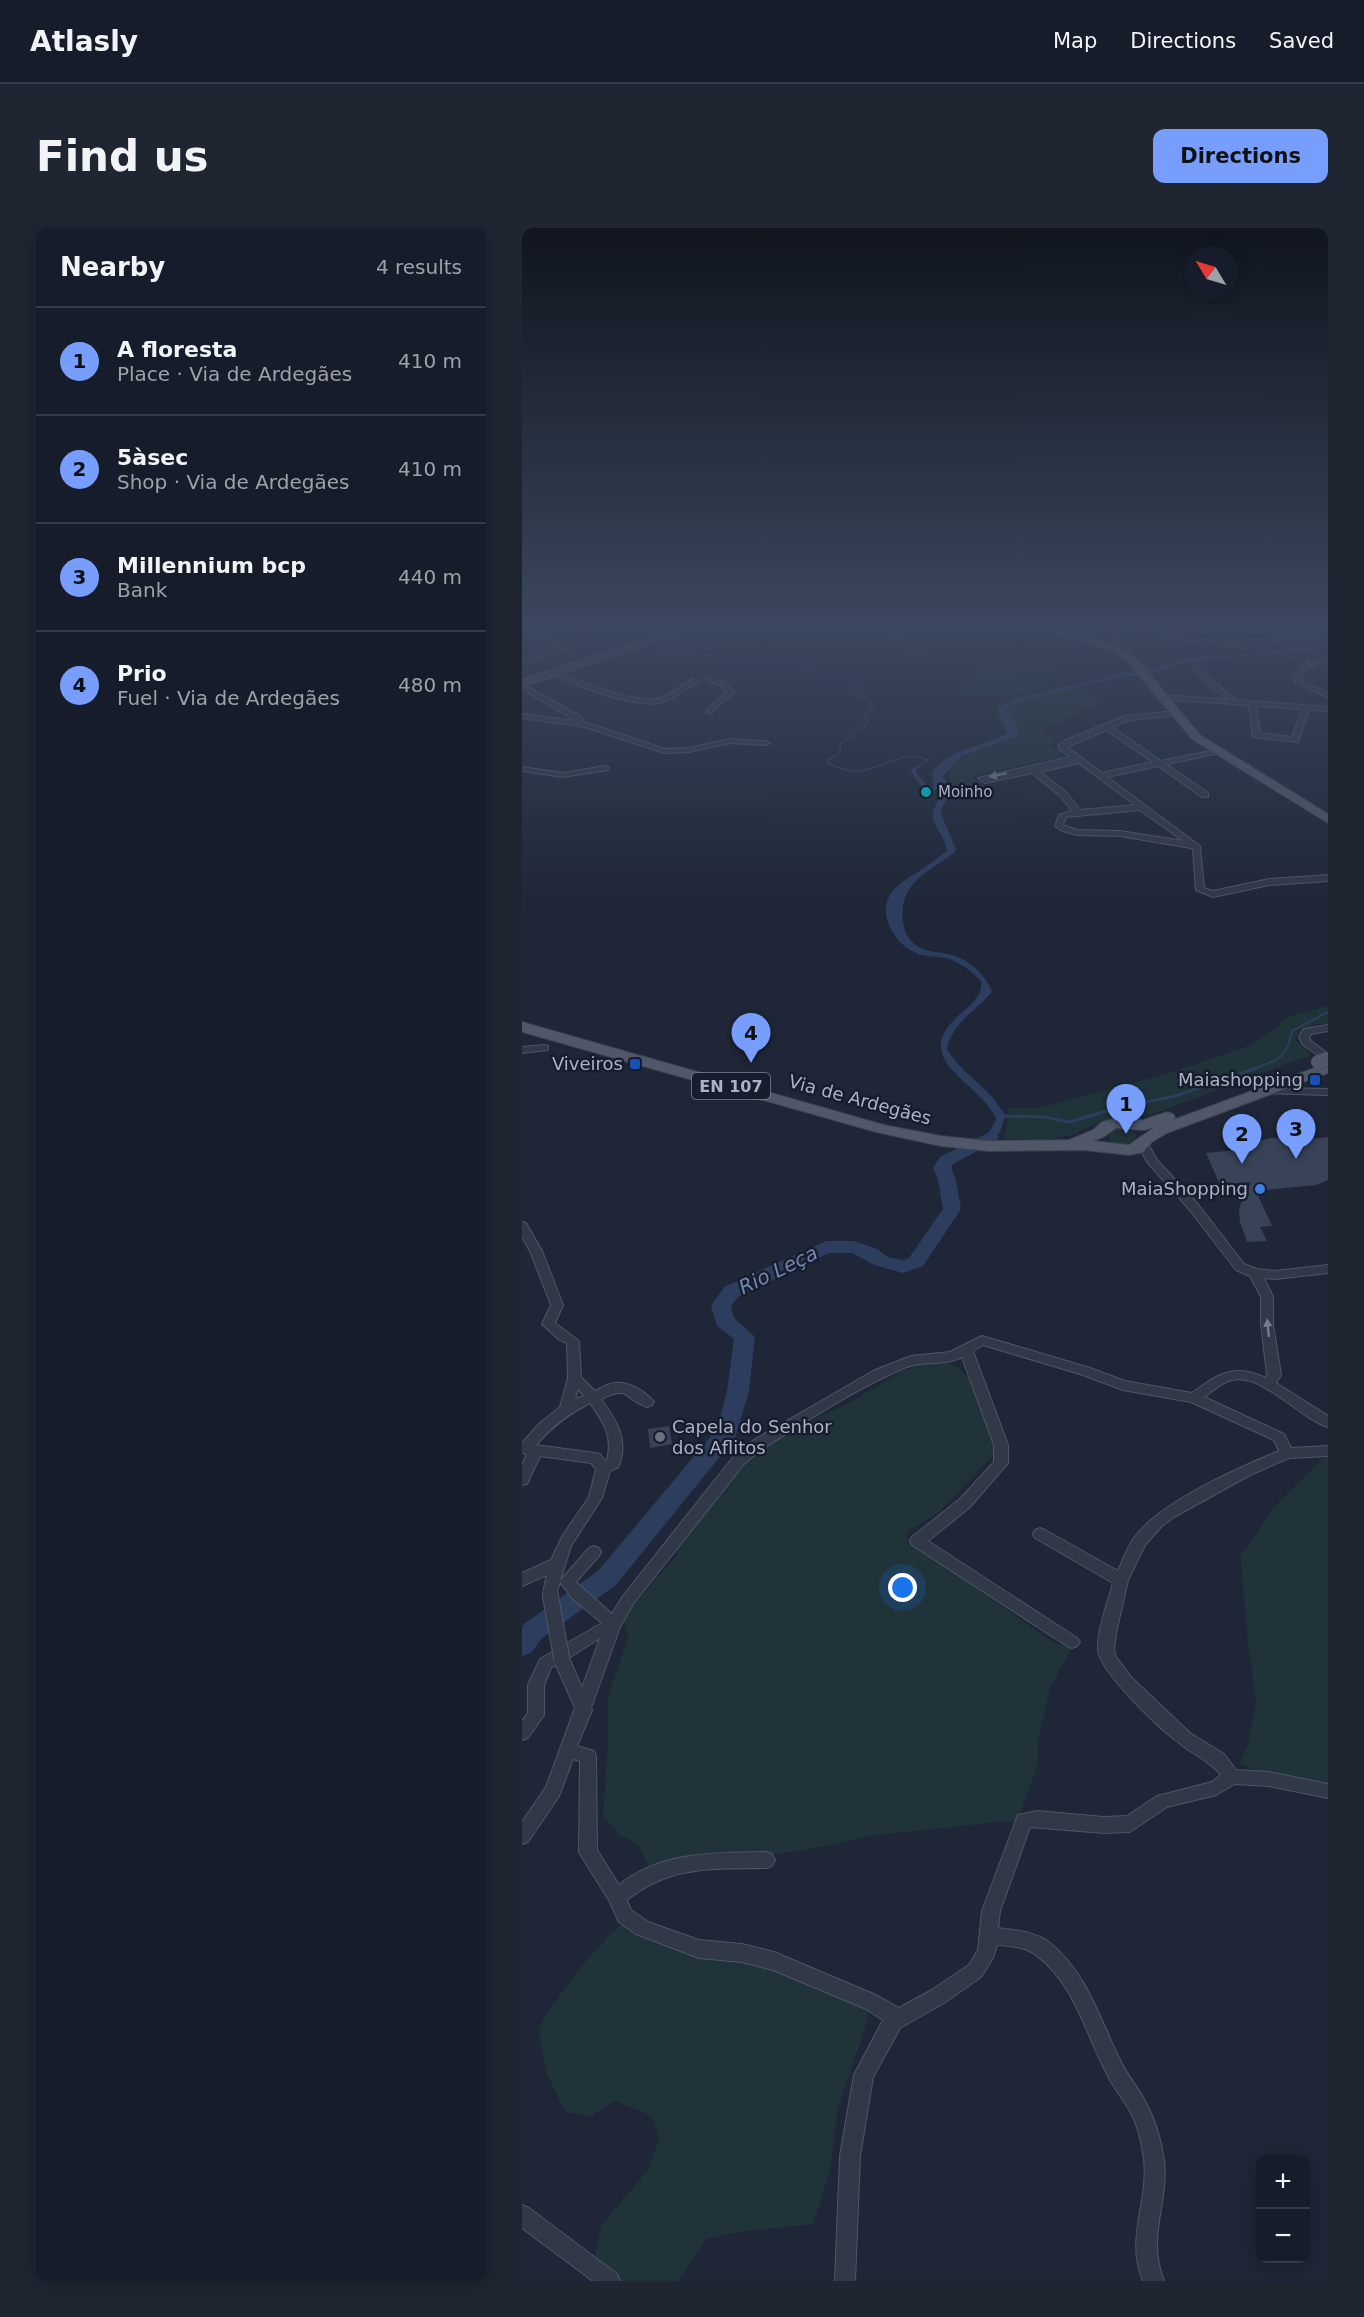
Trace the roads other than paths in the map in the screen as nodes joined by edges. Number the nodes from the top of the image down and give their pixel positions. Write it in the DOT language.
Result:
graph roads {
  1 [pos="536,718"];
  2 [pos="577,718"];
  3 [pos="1134,718"];
  4 [pos="1179,718"];
  5 [pos="1254,718"];
  6 [pos="1303,718"];
  7 [pos="582,724"];
  8 [pos="1107,727"];
  9 [pos="766,743"];
  10 [pos="1217,751"];
  11 [pos="1077,759"];
  12 [pos="1160,763"];
  13 [pos="605,768"];
  14 [pos="522,769"];
  15 [pos="1034,770"];
  16 [pos="1100,776"];
  17 [pos="1205,795"];
  18 [pos="1142,807"];
  19 [pos="1078,813"];
  20 [pos="1328,819"];
  21 [pos="1193,845"];
  22 [pos="1328,878"];
  23 [pos="522,1027"];
  24 [pos="1328,1028"];
  25 [pos="544,1048"];
  26 [pos="522,1050"];
  27 [pos="1326,1063"];
  28 [pos="1267,1091"];
  29 [pos="1328,1092"];
  30 [pos="1134,1125"];
  31 [pos="1099,1133"];
  32 [pos="1144,1142"];
  33 [pos="1053,1146"];
  34 [pos="1111,1148"];
  35 [pos="522,1226"];
  36 [pos="1328,1269"];
  37 [pos="1255,1274"];
  38 [pos="966,1349"];
  39 [pos="575,1378"];
  40 [pos="1269,1385"];
  41 [pos="592,1396"];
  42 [pos="1194,1398"];
  43 [pos="647,1402"];
  44 [pos="566,1409"];
  45 [pos="1328,1422"];
  46 [pos="528,1448"];
  47 [pos="1328,1451"];
  48 [pos="1287,1453"];
  49 [pos="603,1468"];
  50 [pos="522,1480"];
  51 [pos="1040,1534"];
  52 [pos="594,1552"];
  53 [pos="556,1564"];
  54 [pos="522,1580"];
  55 [pos="1121,1580"];
  56 [pos="613,1625"];
  57 [pos="1072,1642"];
  58 [pos="584,1710"];
  59 [pos="522,1733"];
  60 [pos="568,1751"];
  61 [pos="1232,1777"];
  62 [pos="1328,1791"];
  63 [pos="522,1836"];
  64 [pos="766,1860"];
  65 [pos="617,1897"];
  66 [pos="989,1935"];
  67 [pos="898,2018"];
  68 [pos="522,2215"];
  69 [pos="610,2281"];
  70 [pos="845,2281"];
  71 [pos="1154,2281"];
  1 -- 7 [label="street"];
  2 -- 7 [label="street"];
  3 -- 8 [label="street"];
  4 -- 10 [label="main road"];
  5 -- 6 [label="street"];
  7 -- 9 [label="street"];
  8 -- 11 [label="street"];
  8 -- 12 [label="street"];
  10 -- 12 [label="street"];
  10 -- 20 [label="main road"];
  11 -- 15 [label="street"];
  11 -- 15 [label="street, one-way"];
  11 -- 16 [label="street"];
  12 -- 16 [label="street"];
  12 -- 17 [label="street"];
  13 -- 14 [label="street"];
  15 -- 19 [label="street"];
  16 -- 18 [label="street"];
  18 -- 19 [label="street"];
  18 -- 21 [label="street"];
  19 -- 21 [label="street"];
  21 -- 22 [label="street"];
  23 -- 33 [label="main road, Via de Ardegães / EN 107"];
  24 -- 27 [label="street"];
  25 -- 26 [label="street"];
  27 -- 28 [label="main road, Via de Ardegães / EN 107"];
  27 -- 30 [label="main road, Via de Ardegães / EN 107"];
  28 -- 29 [label="street"];
  28 -- 32 [label="main road, Via de Ardegães / EN 107"];
  30 -- 31 [label="main road, Via de Ardegães / EN 107"];
  30 -- 32 [label="main road"];
  31 -- 33 [label="main road, Via de Ardegães / EN 107"];
  31 -- 34 [label="main road"];
  32 -- 34 [label="main road, Via de Ardegães / EN 107"];
  32 -- 37 [label="street"];
  33 -- 34 [label="main road, Via de Ardegães / EN 107"];
  35 -- 39 [label="street"];
  36 -- 37 [label="street"];
  40 -- 37 [label="street, one-way"];
  38 -- 42 [label="street"];
  38 -- 56 [label="street"];
  38 -- 57 [label="street"];
  39 -- 41 [label="street"];
  39 -- 44 [label="street"];
  40 -- 42 [label="street"];
  40 -- 45 [label="street"];
  41 -- 43 [label="street"];
  41 -- 44 [label="street"];
  41 -- 49 [label="street"];
  42 -- 48 [label="street"];
  44 -- 46 [label="street"];
  46 -- 49 [label="street"];
  46 -- 50 [label="street"];
  47 -- 48 [label="street"];
  48 -- 55 [label="street"];
  49 -- 53 [label="street"];
  51 -- 55 [label="street"];
  52 -- 56 [label="street"];
  53 -- 54 [label="street"];
  53 -- 58 [label="street, bridge"];
  55 -- 61 [label="street"];
  56 -- 58 [label="street"];
  56 -- 59 [label="street"];
  58 -- 60 [label="street"];
  60 -- 63 [label="street"];
  60 -- 65 [label="street"];
  61 -- 62 [label="street"];
  61 -- 66 [label="street"];
  64 -- 65 [label="street"];
  65 -- 67 [label="street"];
  66 -- 67 [label="street"];
  66 -- 71 [label="street"];
  67 -- 70 [label="street"];
  68 -- 69 [label="street"];
}
